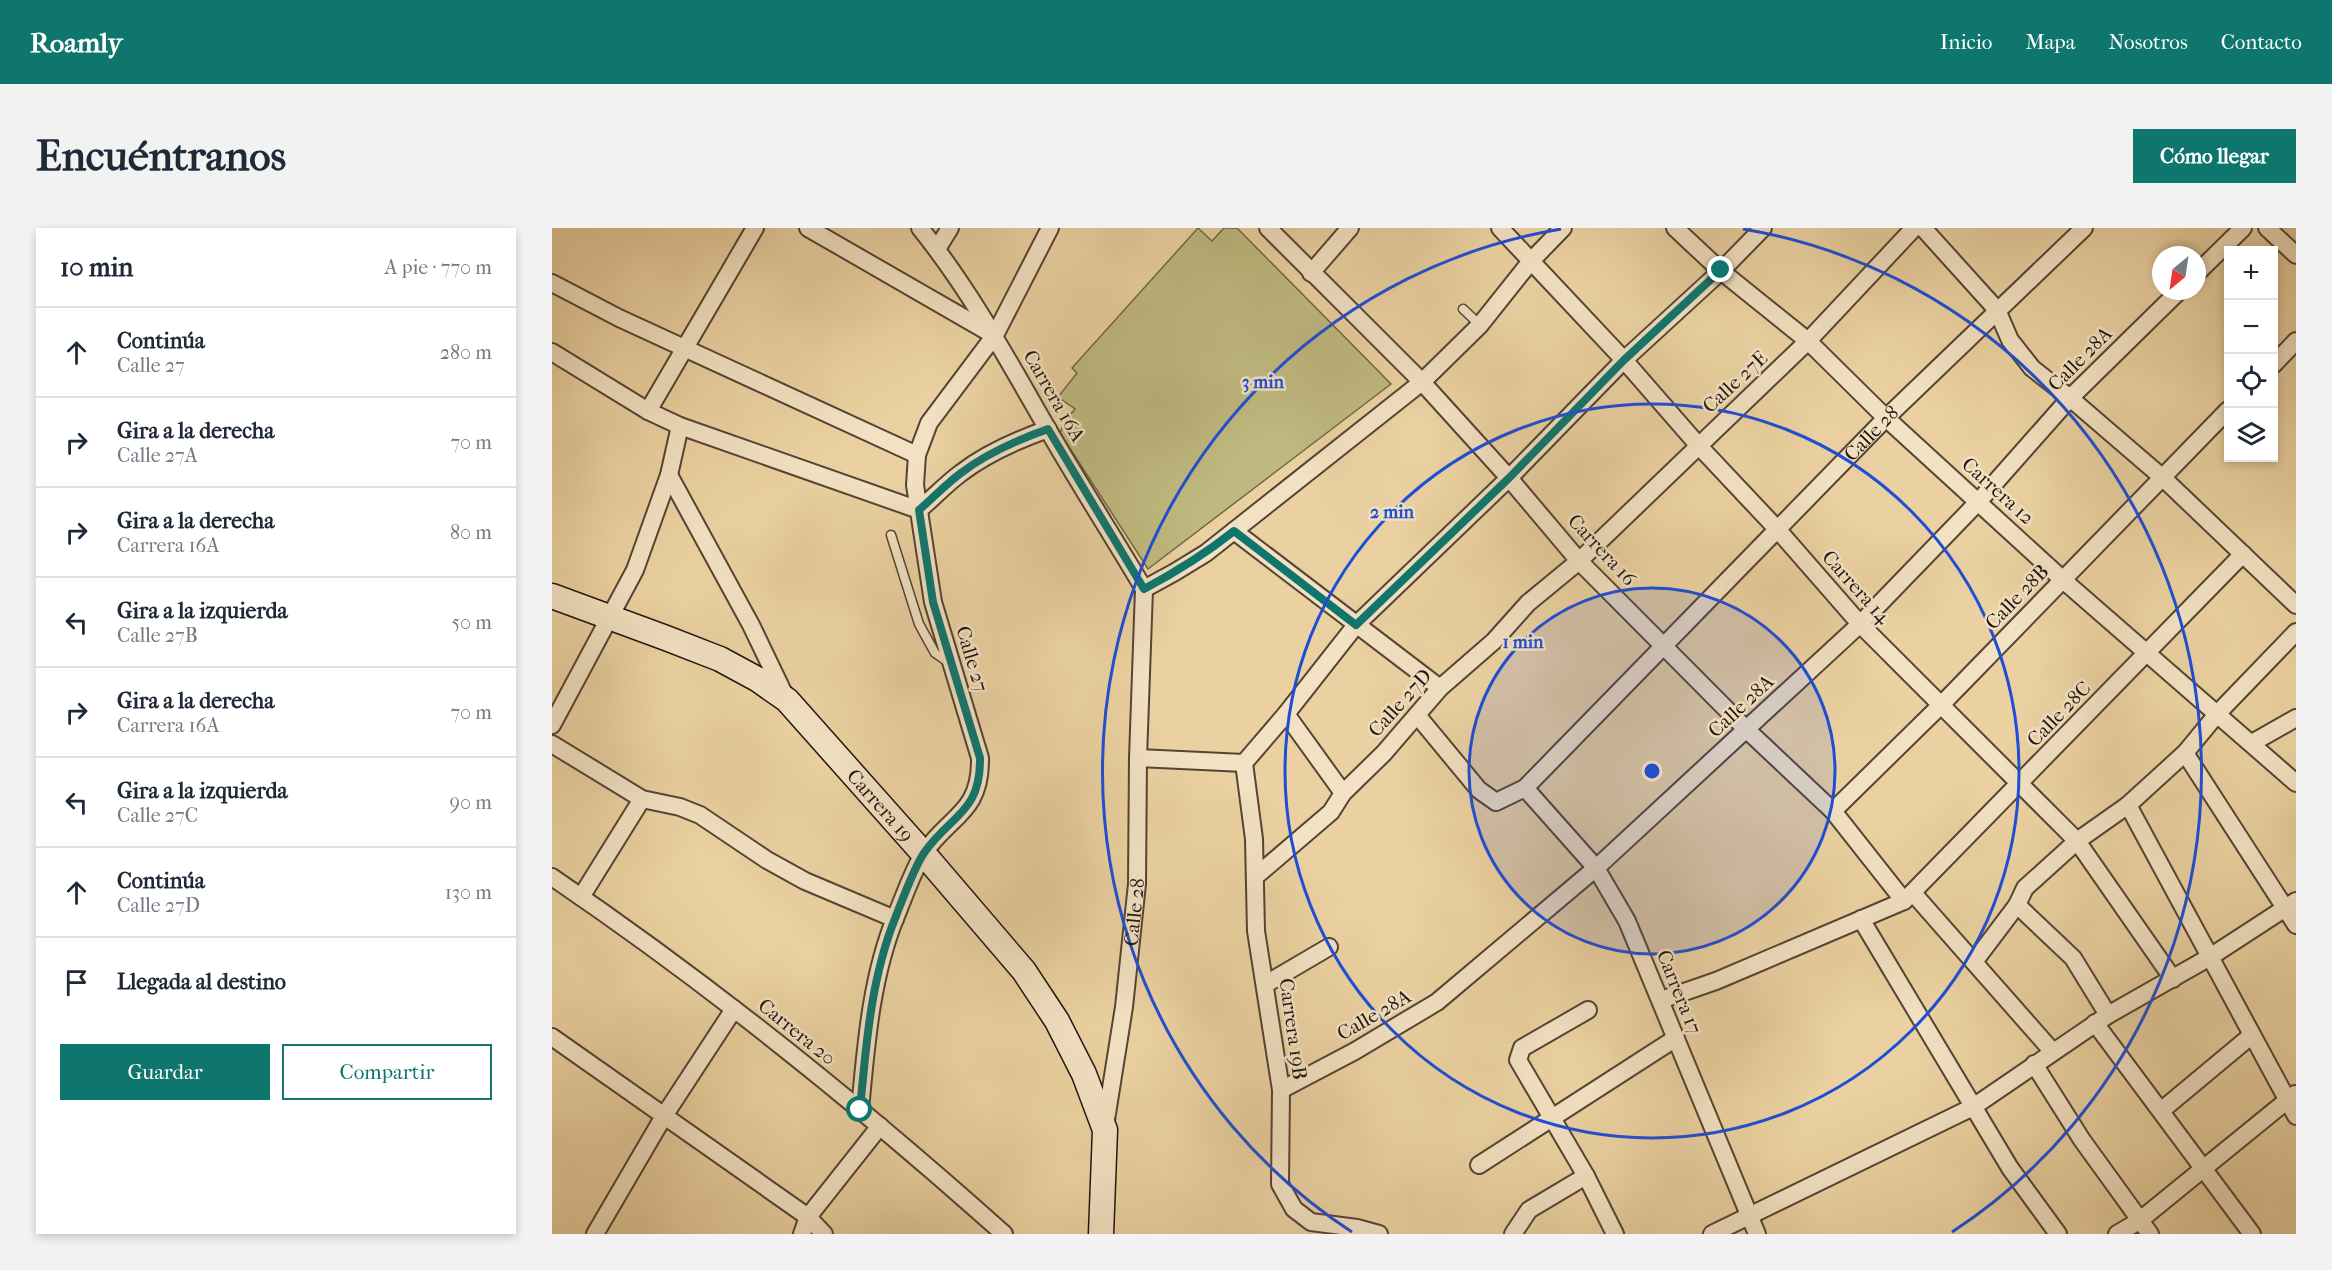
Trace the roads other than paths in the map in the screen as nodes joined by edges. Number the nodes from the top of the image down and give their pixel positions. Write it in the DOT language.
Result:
graph roads {
  1 [pos="755,228"];
  2 [pos="808,228"];
  3 [pos="920,228"];
  4 [pos="950,228"];
  5 [pos="1050,228"];
  6 [pos="1268,228"];
  7 [pos="1350,228"];
  8 [pos="1500,228"];
  9 [pos="1563,228"];
  10 [pos="1674,228"];
  11 [pos="1763,228"];
  12 [pos="1914,228"];
  13 [pos="1923,228"];
  14 [pos="2084,228"];
  15 [pos="2243,228"];
  16 [pos="2267,228"];
  17 [pos="937,249"];
  18 [pos="2296,255"];
  19 [pos="1531,261"];
  20 [pos="2206,264"];
  21 [pos="1721,270"];
  22 [pos="1311,273"];
  23 [pos="552,283"];
  24 [pos="2170,300"];
  25 [pos="1463,309"];
  26 [pos="1997,310"];
  27 [pos="1480,325"];
  28 [pos="995,335"];
  29 [pos="1808,341"];
  30 [pos="2296,341"];
  31 [pos="686,347"];
  32 [pos="552,352"];
  33 [pos="1624,360"];
  34 [pos="2278,360"];
  35 [pos="1422,382"];
  36 [pos="2070,398"];
  37 [pos="648,411"];
  38 [pos="2224,415"];
  39 [pos="1886,418"];
  40 [pos="680,426"];
  41 [pos="1048,429"];
  42 [pos="1698,445"];
  43 [pos="917,455"];
  44 [pos="669,476"];
  45 [pos="1509,478"];
  46 [pos="2163,478"];
  47 [pos="1978,502"];
  48 [pos="919,510"];
  49 [pos="1778,530"];
  50 [pos="1234,531"];
  51 [pos="891,535"];
  52 [pos="2243,554"];
  53 [pos="1580,561"];
  54 [pos="2063,580"];
  55 [pos="1144,589"];
  56 [pos="552,596"];
  57 [pos="2296,605"];
  58 [pos="610,618"];
  59 [pos="1860,624"];
  60 [pos="1356,625"];
  61 [pos="2296,632"];
  62 [pos="1663,644"];
  63 [pos="2147,653"];
  64 [pos="951,664"];
  65 [pos="1440,688"];
  66 [pos="787,700"];
  67 [pos="1941,705"];
  68 [pos="2218,713"];
  69 [pos="1286,714"];
  70 [pos="1417,715"];
  71 [pos="2296,718"];
  72 [pos="552,725"];
  73 [pos="1747,730"];
  74 [pos="2252,743"];
  75 [pos="552,744"];
  76 [pos="2185,753"];
  77 [pos="1138,758"];
  78 [pos="1244,763"];
  79 [pos="2296,783"];
  80 [pos="2019,784"];
  81 [pos="1525,788"];
  82 [pos="1343,793"];
  83 [pos="642,799"];
  84 [pos="2128,806"];
  85 [pos="1833,811"];
  86 [pos="2077,841"];
  87 [pos="923,853"];
  88 [pos="1596,868"];
  89 [pos="552,877"];
  90 [pos="1255,877"];
  91 [pos="581,897"];
  92 [pos="1909,897"];
  93 [pos="2017,905"];
  94 [pos="2290,905"];
  95 [pos="895,919"];
  96 [pos="1861,919"];
  97 [pos="2296,925"];
  98 [pos="1329,947"];
  99 [pos="2210,957"];
  100 [pos="1974,962"];
  101 [pos="2173,979"];
  102 [pos="1266,984"];
  103 [pos="1661,1000"];
  104 [pos="734,1009"];
  105 [pos="1588,1010"];
  106 [pos="2102,1019"];
  107 [pos="2252,1035"];
  108 [pos="552,1036"];
  109 [pos="1676,1038"];
  110 [pos="2053,1052"];
  111 [pos="2034,1064"];
  112 [pos="1281,1090"];
  113 [pos="2292,1097"];
  114 [pos="1973,1107"];
  115 [pos="860,1110"];
  116 [pos="2162,1110"];
  117 [pos="664,1116"];
  118 [pos="2296,1116"];
  119 [pos="1551,1117"];
  120 [pos="880,1126"];
  121 [pos="1105,1130"];
  122 [pos="1479,1165"];
  123 [pos="2203,1169"];
  124 [pos="1586,1176"];
  125 [pos="1749,1216"];
  126 [pos="808,1217"];
  127 [pos="2139,1221"];
  128 [pos="595,1234"];
  129 [pos="802,1234"];
  130 [pos="824,1234"];
  131 [pos="1004,1234"];
  132 [pos="1101,1234"];
  133 [pos="1379,1234"];
  134 [pos="1513,1234"];
  135 [pos="1616,1234"];
  136 [pos="1712,1234"];
  137 [pos="1758,1234"];
  138 [pos="2058,1234"];
  139 [pos="2117,1234"];
  140 [pos="2150,1234"];
  141 [pos="2252,1234"];
  1 -- 31 [label="street"];
  2 -- 28 [label="street"];
  3 -- 17 [label="street, Carrera 16A"];
  4 -- 17 [label="street"];
  5 -- 28 [label="street, Calle 27"];
  6 -- 22 [label="street, Carrera 16"];
  7 -- 22 [label="street"];
  8 -- 19 [label="street, Carrera 14"];
  9 -- 19 [label="street"];
  10 -- 21 [label="street, Carrera 12"];
  11 -- 21 [label="street"];
  12 -- 29 [label="street, Calle 27E"];
  13 -- 26 [label="street"];
  14 -- 26 [label="street, Calle 28"];
  15 -- 20 [label="street"];
  16 -- 18 [label="street"];
  17 -- 28 [label="street, Carrera 16A"];
  19 -- 27 [label="street"];
  19 -- 33 [label="street, Carrera 14"];
  21 -- 29 [label="street, Carrera 12"];
  21 -- 33 [label="street"];
  22 -- 35 [label="street, Carrera 16"];
  23 -- 31 [label="street"];
  24 -- 36 [label="street, Calle 28A"];
  25 -- 27 [label="lane"];
  26 -- 36 [label="street"];
  26 -- 39 [label="street, Calle 28"];
  27 -- 35 [label="street"];
  28 -- 41 [label="street, Carrera 16A"];
  28 -- 43 [label="street, Calle 27"];
  29 -- 39 [label="street, Carrera 12"];
  29 -- 42 [label="street, Calle 27E"];
  30 -- 34 [label="street"];
  31 -- 37 [label="street"];
  31 -- 43 [label="street"];
  32 -- 37 [label="street"];
  33 -- 42 [label="street, Carrera 14"];
  33 -- 45 [label="street"];
  35 -- 45 [label="street, Carrera 16"];
  35 -- 50 [label="street"];
  36 -- 46 [label="street"];
  36 -- 47 [label="street, Calle 28A"];
  37 -- 40 [label="street"];
  38 -- 46 [label="street, Calle 28B"];
  39 -- 47 [label="street, Carrera 12"];
  39 -- 49 [label="street, Calle 28"];
  40 -- 44 [label="street"];
  40 -- 48 [label="street"];
  41 -- 48 [label="street"];
  41 -- 55 [label="street, Carrera 16A"];
  42 -- 49 [label="street, Carrera 14"];
  42 -- 53 [label="street, Calle 27E"];
  43 -- 48 [label="street, Calle 27"];
  44 -- 58 [label="street"];
  44 -- 66 [label="street"];
  45 -- 53 [label="street, Carrera 16"];
  45 -- 60 [label="street"];
  46 -- 52 [label="street"];
  46 -- 54 [label="street, Calle 28B"];
  47 -- 54 [label="street, Carrera 12"];
  47 -- 59 [label="street, Calle 28A"];
  48 -- 64 [label="street, Calle 27"];
  49 -- 59 [label="street, Carrera 14"];
  49 -- 62 [label="street, Calle 28"];
  50 -- 55 [label="street"];
  50 -- 60 [label="street"];
  51 -- 64 [label="lane"];
  52 -- 57 [label="street"];
  52 -- 63 [label="street, Calle 28C"];
  53 -- 62 [label="street, Carrera 16"];
  53 -- 65 [label="street, Calle 27D"];
  54 -- 63 [label="street, Carrera 12"];
  54 -- 67 [label="street, Calle 28B"];
  55 -- 77 [label="street, Calle 28"];
  56 -- 58 [label="street, Carrera 19"];
  58 -- 66 [label="street, Carrera 19"];
  58 -- 72 [label="street"];
  59 -- 67 [label="street, Carrera 14"];
  59 -- 73 [label="street, Calle 28A"];
  60 -- 65 [label="street"];
  60 -- 69 [label="street"];
  61 -- 68 [label="street"];
  62 -- 73 [label="street, Carrera 16"];
  62 -- 81 [label="street"];
  63 -- 68 [label="street, Carrera 12"];
  63 -- 80 [label="street, Calle 28C"];
  64 -- 87 [label="street, Calle 27"];
  65 -- 70 [label="street, Calle 27D"];
  66 -- 87 [label="street, Carrera 19"];
  67 -- 80 [label="street, Carrera 14"];
  67 -- 85 [label="street, Calle 28B"];
  68 -- 74 [label="street, Carrera 12"];
  68 -- 76 [label="street"];
  69 -- 78 [label="street"];
  69 -- 82 [label="street"];
  70 -- 81 [label="street"];
  70 -- 82 [label="street, Calle 27D"];
  71 -- 74 [label="street"];
  73 -- 85 [label="street, Carrera 16"];
  73 -- 88 [label="street, Calle 28A"];
  74 -- 79 [label="street, Carrera 12"];
  75 -- 83 [label="street"];
  76 -- 84 [label="street"];
  76 -- 94 [label="street"];
  77 -- 78 [label="street"];
  77 -- 121 [label="street, Calle 28"];
  78 -- 90 [label="street, Carrera 19B"];
  80 -- 86 [label="street, Carrera 14"];
  80 -- 92 [label="street, Calle 28C"];
  81 -- 88 [label="street, Carrera 17"];
  82 -- 90 [label="street, Calle 27D"];
  83 -- 91 [label="street"];
  83 -- 95 [label="street"];
  84 -- 86 [label="street"];
  84 -- 99 [label="street"];
  85 -- 92 [label="street, Carrera 16"];
  86 -- 93 [label="street"];
  86 -- 101 [label="street, Carrera 14"];
  87 -- 95 [label="street, Calle 27"];
  87 -- 121 [label="street, Carrera 19"];
  88 -- 103 [label="street, Carrera 17"];
  88 -- 112 [label="street, Calle 28A"];
  89 -- 91 [label="street, Carrera 20"];
  90 -- 102 [label="street, Carrera 19B"];
  91 -- 104 [label="street, Carrera 20"];
  92 -- 96 [label="street"];
  92 -- 100 [label="street, Carrera 16"];
  93 -- 100 [label="street"];
  93 -- 106 [label="street"];
  94 -- 97 [label="street"];
  94 -- 99 [label="street"];
  95 -- 115 [label="street, Calle 27"];
  96 -- 103 [label="street"];
  96 -- 114 [label="street"];
  98 -- 102 [label="street"];
  99 -- 101 [label="street"];
  99 -- 107 [label="street"];
  100 -- 110 [label="street, Carrera 16"];
  101 -- 106 [label="street"];
  102 -- 112 [label="street, Carrera 19B"];
  103 -- 109 [label="street, Carrera 17"];
  104 -- 115 [label="street, Carrera 20"];
  104 -- 117 [label="street"];
  105 -- 119 [label="street"];
  106 -- 110 [label="street"];
  106 -- 116 [label="street"];
  107 -- 113 [label="street"];
  107 -- 116 [label="street"];
  108 -- 117 [label="street"];
  109 -- 119 [label="street"];
  109 -- 125 [label="street, Carrera 17"];
  110 -- 111 [label="street"];
  111 -- 114 [label="street"];
  111 -- 127 [label="street"];
  112 -- 133 [label="street, Carrera 19B"];
  113 -- 118 [label="street"];
  113 -- 123 [label="street"];
  114 -- 125 [label="street"];
  114 -- 138 [label="street"];
  115 -- 120 [label="street, Carrera 20"];
  116 -- 123 [label="street"];
  117 -- 126 [label="street"];
  117 -- 128 [label="street"];
  119 -- 122 [label="street"];
  119 -- 124 [label="street"];
  120 -- 126 [label="street"];
  120 -- 131 [label="street, Carrera 20"];
  121 -- 132 [label="street, Calle 28"];
  123 -- 127 [label="street"];
  123 -- 141 [label="street"];
  124 -- 134 [label="street"];
  124 -- 135 [label="street"];
  125 -- 136 [label="street"];
  125 -- 137 [label="street, Carrera 17"];
  126 -- 129 [label="street"];
  126 -- 130 [label="street"];
  127 -- 139 [label="street"];
  127 -- 140 [label="street"];
}
